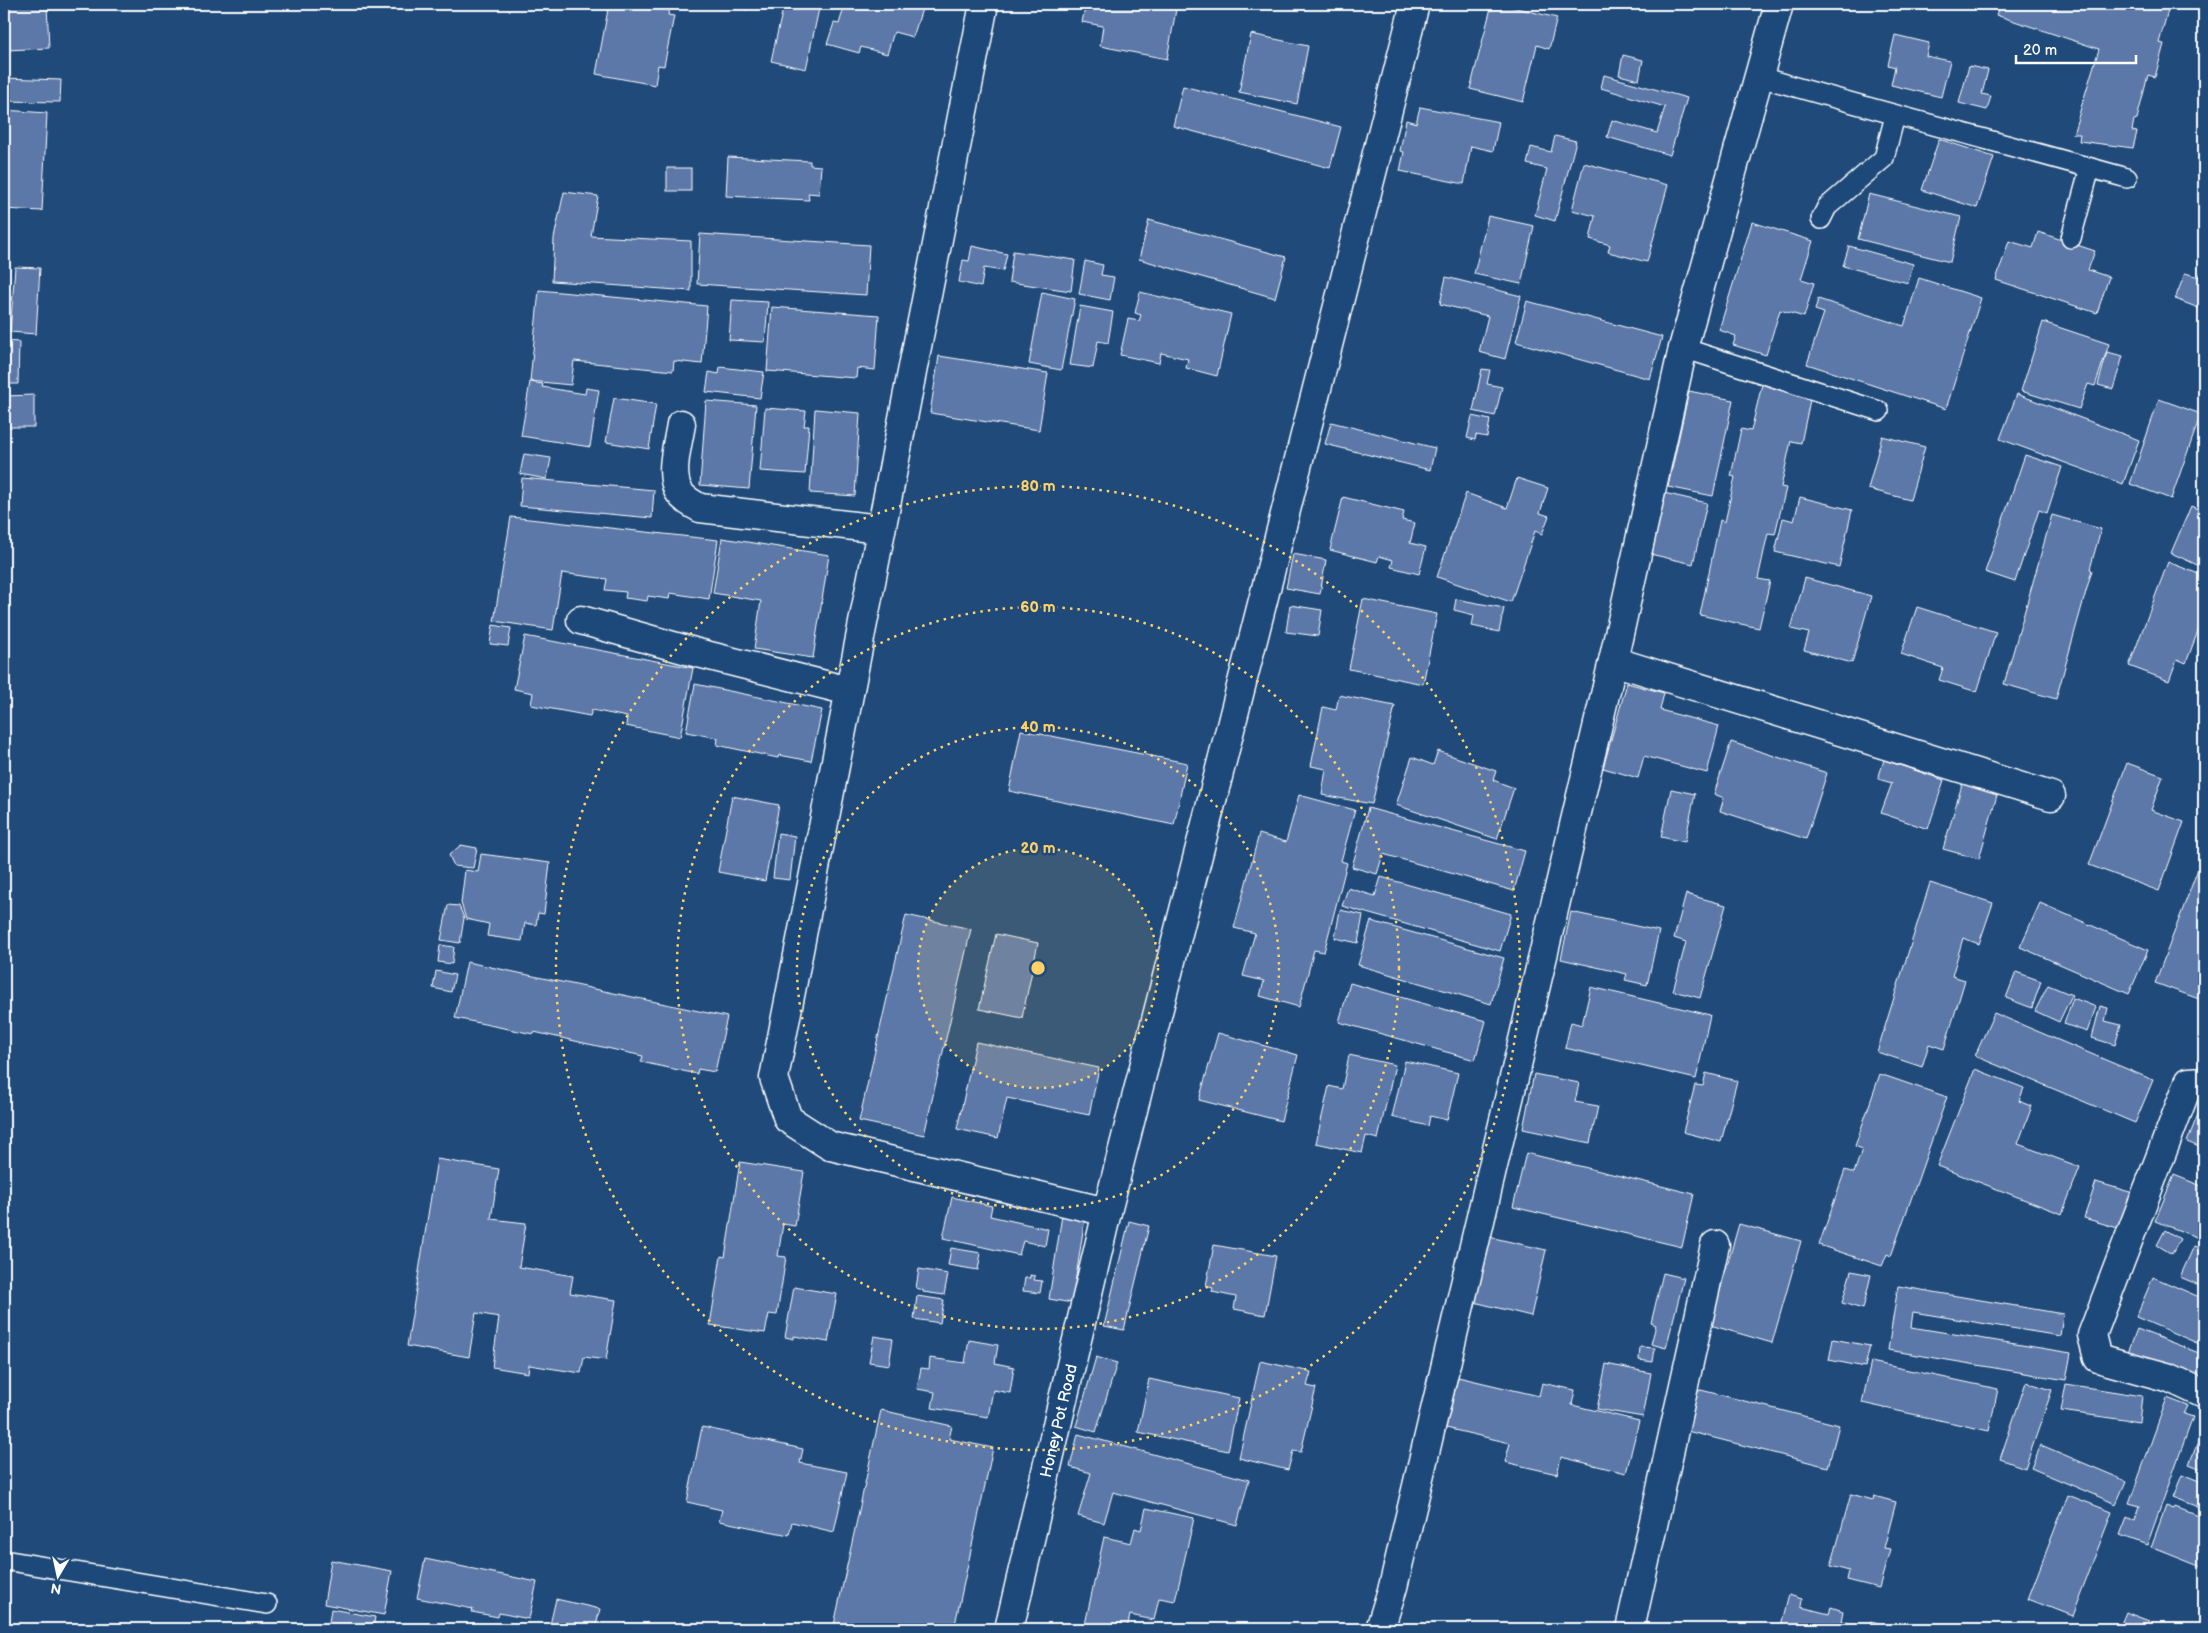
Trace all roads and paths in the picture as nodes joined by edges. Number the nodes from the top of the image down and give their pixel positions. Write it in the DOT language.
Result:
graph roads {
  1 [pos="984,4"];
  2 [pos="1414,4"];
  3 [pos="1779,4"];
  4 [pos="1760,77"];
  5 [pos="1895,116"];
  6 [pos="2090,168"];
  7 [pos="2127,178"];
  8 [pos="1821,219"];
  9 [pos="2071,238"];
  10 [pos="1683,348"];
  11 [pos="1879,411"];
  12 [pos="681,424"];
  13 [pos="880,530"];
  14 [pos="581,620"];
  15 [pos="1613,661"];
  16 [pos="849,691"];
  17 [pos="2051,796"];
  18 [pos="2204,1081"];
  19 [pos="1107,1212"];
  20 [pos="1715,1245"];
  21 [pos="2204,1394"];
  22 [pos="4,1560"];
  23 [pos="268,1604"];
  24 [pos="1009,1629"];
  25 [pos="1380,1629"];
  26 [pos="1630,1629"];
  1 -- 13 [label="street"];
  2 -- 19 [label="street, Honey Pot Road"];
  3 -- 4 [label="street"];
  4 -- 5 [label="lane"];
  4 -- 10 [label="street"];
  5 -- 6 [label="lane"];
  5 -- 8 [label="lane"];
  6 -- 7 [label="lane"];
  6 -- 9 [label="lane"];
  10 -- 11 [label="lane"];
  10 -- 15 [label="street"];
  12 -- 13 [label="street"];
  13 -- 16 [label="street"];
  14 -- 16 [label="street"];
  15 -- 17 [label="street"];
  15 -- 25 [label="street"];
  16 -- 19 [label="street"];
  18 -- 21 [label="street"];
  19 -- 24 [label="street, Honey Pot Road"];
  20 -- 26 [label="street"];
  22 -- 23 [label="lane"];
}
